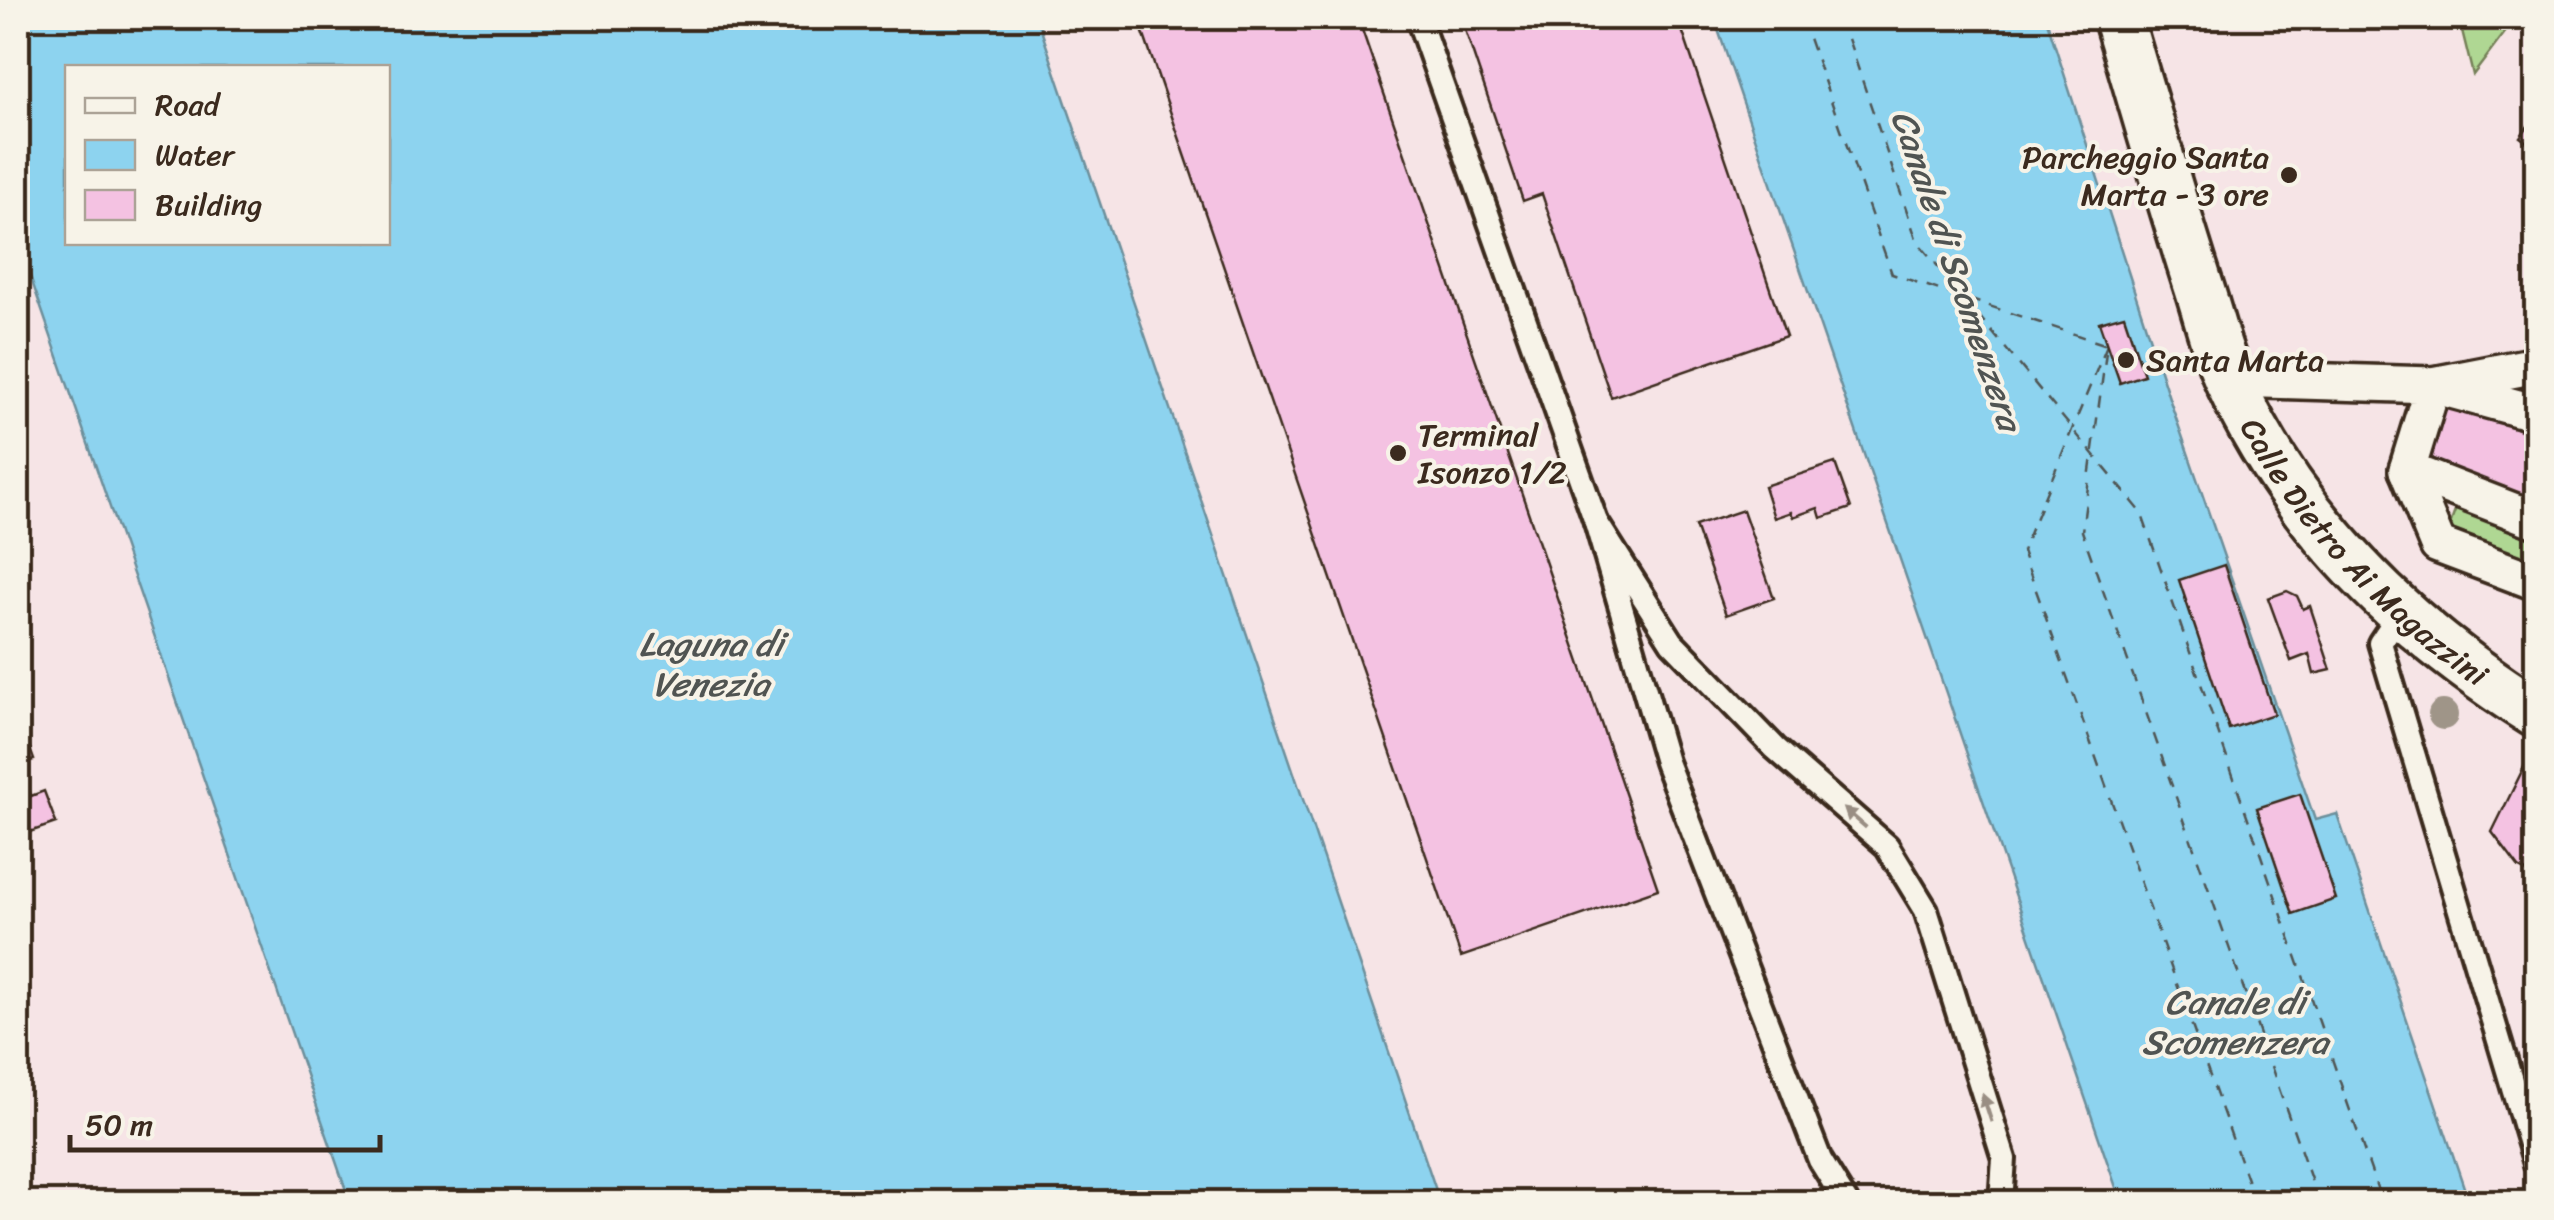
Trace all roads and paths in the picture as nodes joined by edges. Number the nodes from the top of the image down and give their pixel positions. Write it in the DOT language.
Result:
graph roads {
  1 [pos="1418,18"];
  2 [pos="2118,18"];
  3 [pos="2536,365"];
  4 [pos="2229,380"];
  5 [pos="2433,384"];
  6 [pos="2536,413"];
  7 [pos="2407,470"];
  8 [pos="2460,491"];
  9 [pos="2536,520"];
  10 [pos="1596,522"];
  11 [pos="2438,545"];
  12 [pos="2536,582"];
  13 [pos="2400,612"];
  14 [pos="2536,713"];
  15 [pos="2536,1164"];
  16 [pos="1846,1202"];
  17 [pos="2001,1202"];
  1 -- 10 [label="lane"];
  2 -- 4 [label="street, Calle Dietro Ai Magazzini"];
  3 -- 5 [label="street"];
  4 -- 5 [label="street"];
  4 -- 13 [label="street, Calle Dietro Ai Magazzini"];
  5 -- 6 [label="street"];
  5 -- 7 [label="street"];
  7 -- 8 [label="street"];
  7 -- 11 [label="street"];
  8 -- 9 [label="street"];
  8 -- 11 [label="street"];
  10 -- 16 [label="lane"];
  17 -- 10 [label="lane, one-way"];
  11 -- 12 [label="street"];
  13 -- 14 [label="street, Calle Dietro Ai Magazzini"];
  13 -- 15 [label="lane"];
}
